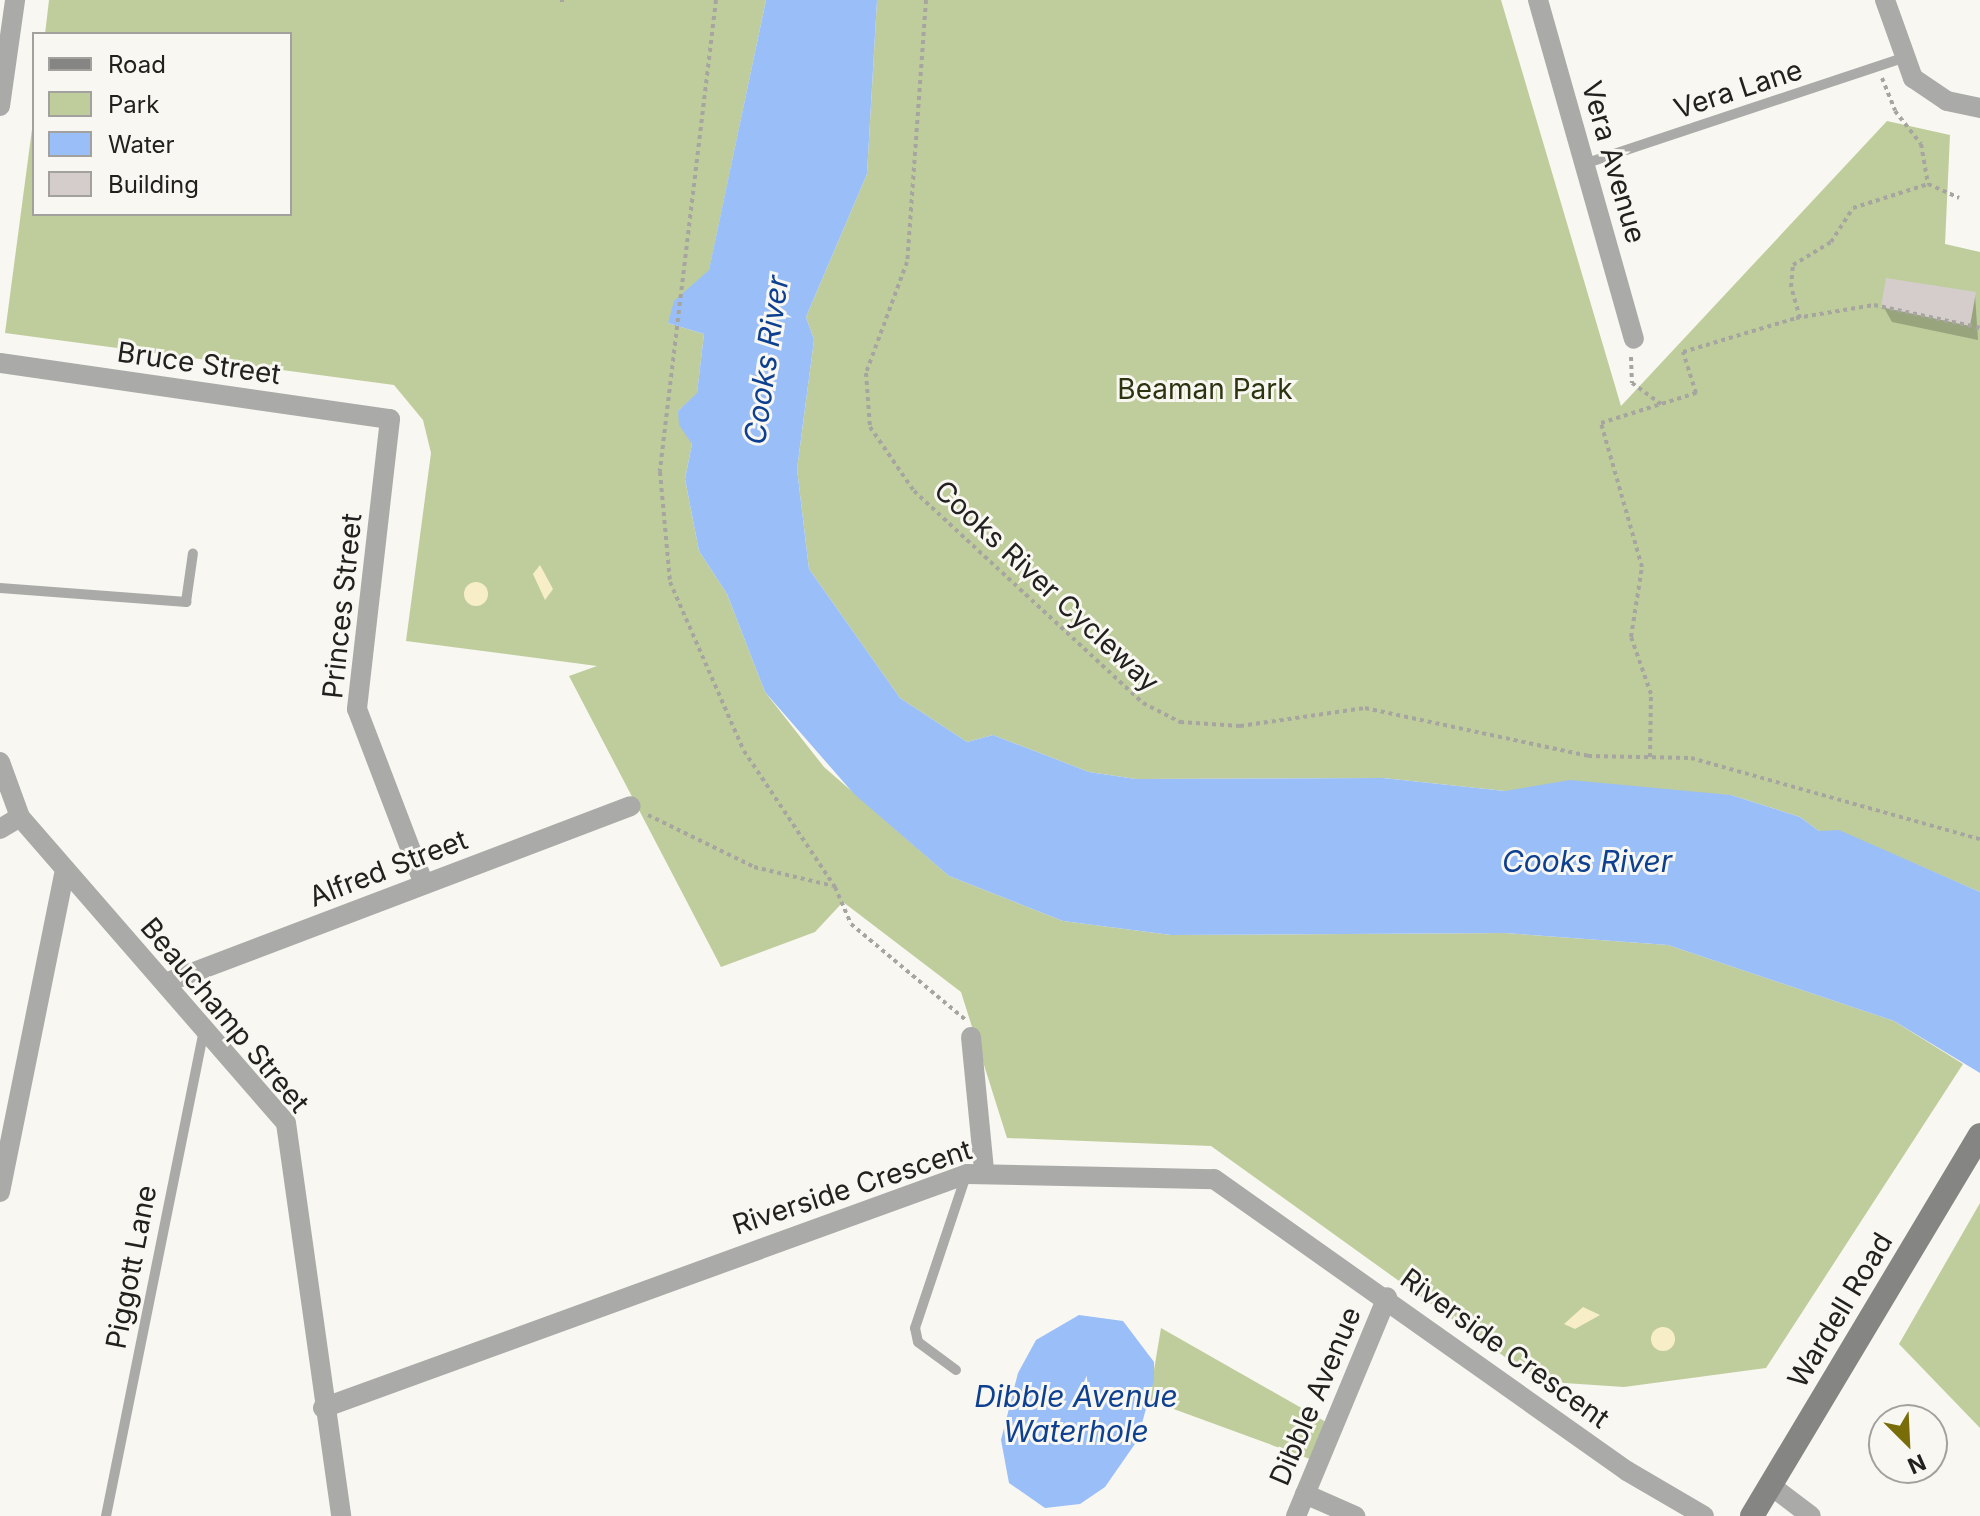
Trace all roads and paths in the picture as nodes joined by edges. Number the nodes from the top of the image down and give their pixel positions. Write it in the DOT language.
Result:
graph roads {
  1 [pos="15,0"];
  2 [pos="716,0"];
  3 [pos="926,0"];
  4 [pos="1538,0"];
  5 [pos="1885,0"];
  6 [pos="1902,58"];
  7 [pos="1879,70"];
  8 [pos="0,106"];
  9 [pos="1980,108"];
  10 [pos="1587,163"];
  11 [pos="1928,184"];
  12 [pos="1959,198"];
  13 [pos="1800,318"];
  14 [pos="1980,328"];
  15 [pos="1634,339"];
  16 [pos="0,363"];
  17 [pos="1661,404"];
  18 [pos="390,419"];
  19 [pos="193,553"];
  20 [pos="0,588"];
  21 [pos="1650,757"];
  22 [pos="0,762"];
  23 [pos="631,806"];
  24 [pos="20,817"];
  25 [pos="0,829"];
  26 [pos="1980,839"];
  27 [pos="65,871"];
  28 [pos="424,884"];
  29 [pos="835,887"];
  30 [pos="165,983"];
  31 [pos="204,1028"];
  32 [pos="971,1037"];
  33 [pos="1980,1135"];
  34 [pos="975,1172"];
  35 [pos="0,1192"];
  36 [pos="1387,1297"];
  37 [pos="956,1370"];
  38 [pos="323,1408"];
  39 [pos="334,1484"];
  40 [pos="1770,1485"];
  41 [pos="1305,1494"];
  42 [pos="106,1516"];
  43 [pos="330,1516"];
  44 [pos="341,1516"];
  45 [pos="1296,1516"];
  46 [pos="1355,1516"];
  47 [pos="1704,1516"];
  48 [pos="1752,1516"];
  49 [pos="1811,1516"];
  1 -- 8 [label="street"];
  2 -- 29 [label="path"];
  3 -- 21 [label="path, Cooks River Cycleway"];
  4 -- 10 [label="street, Vera Avenue"];
  5 -- 6 [label="street"];
  6 -- 7 [label="lane, Vera Lane"];
  6 -- 9 [label="street"];
  7 -- 10 [label="lane, Vera Lane"];
  7 -- 11 [label="path"];
  10 -- 15 [label="street, Vera Avenue"];
  11 -- 12 [label="path"];
  11 -- 13 [label="path"];
  13 -- 14 [label="path"];
  13 -- 17 [label="path"];
  15 -- 17 [label="path"];
  16 -- 18 [label="street, Bruce Street"];
  17 -- 21 [label="path"];
  18 -- 28 [label="street, Princes Street"];
  19 -- 20 [label="lane"];
  21 -- 26 [label="path, Cooks River Cycleway"];
  22 -- 24 [label="street, Beauchamp Street"];
  23 -- 28 [label="street, Alfred Street"];
  23 -- 29 [label="path"];
  24 -- 25 [label="street"];
  24 -- 27 [label="street, Beauchamp Street"];
  27 -- 30 [label="street, Beauchamp Street"];
  27 -- 35 [label="street"];
  28 -- 30 [label="street, Alfred Street"];
  29 -- 32 [label="path"];
  30 -- 31 [label="street, Beauchamp Street"];
  31 -- 38 [label="street, Beauchamp Street"];
  31 -- 42 [label="lane, Piggott Lane"];
  32 -- 34 [label="street"];
  33 -- 40 [label="main road, Wardell Road"];
  34 -- 36 [label="street, Riverside Crescent"];
  34 -- 37 [label="lane"];
  34 -- 38 [label="street, Riverside Crescent"];
  36 -- 41 [label="street, Dibble Avenue"];
  36 -- 47 [label="street, Riverside Crescent"];
  38 -- 39 [label="street, Beauchamp Street"];
  39 -- 43 [label="street, Beauchamp Street"];
  39 -- 44 [label="street, Beauchamp Street"];
  40 -- 48 [label="main road, Wardell Road"];
  40 -- 49 [label="street"];
  41 -- 45 [label="street, Dibble Avenue"];
  41 -- 46 [label="street"];
}
